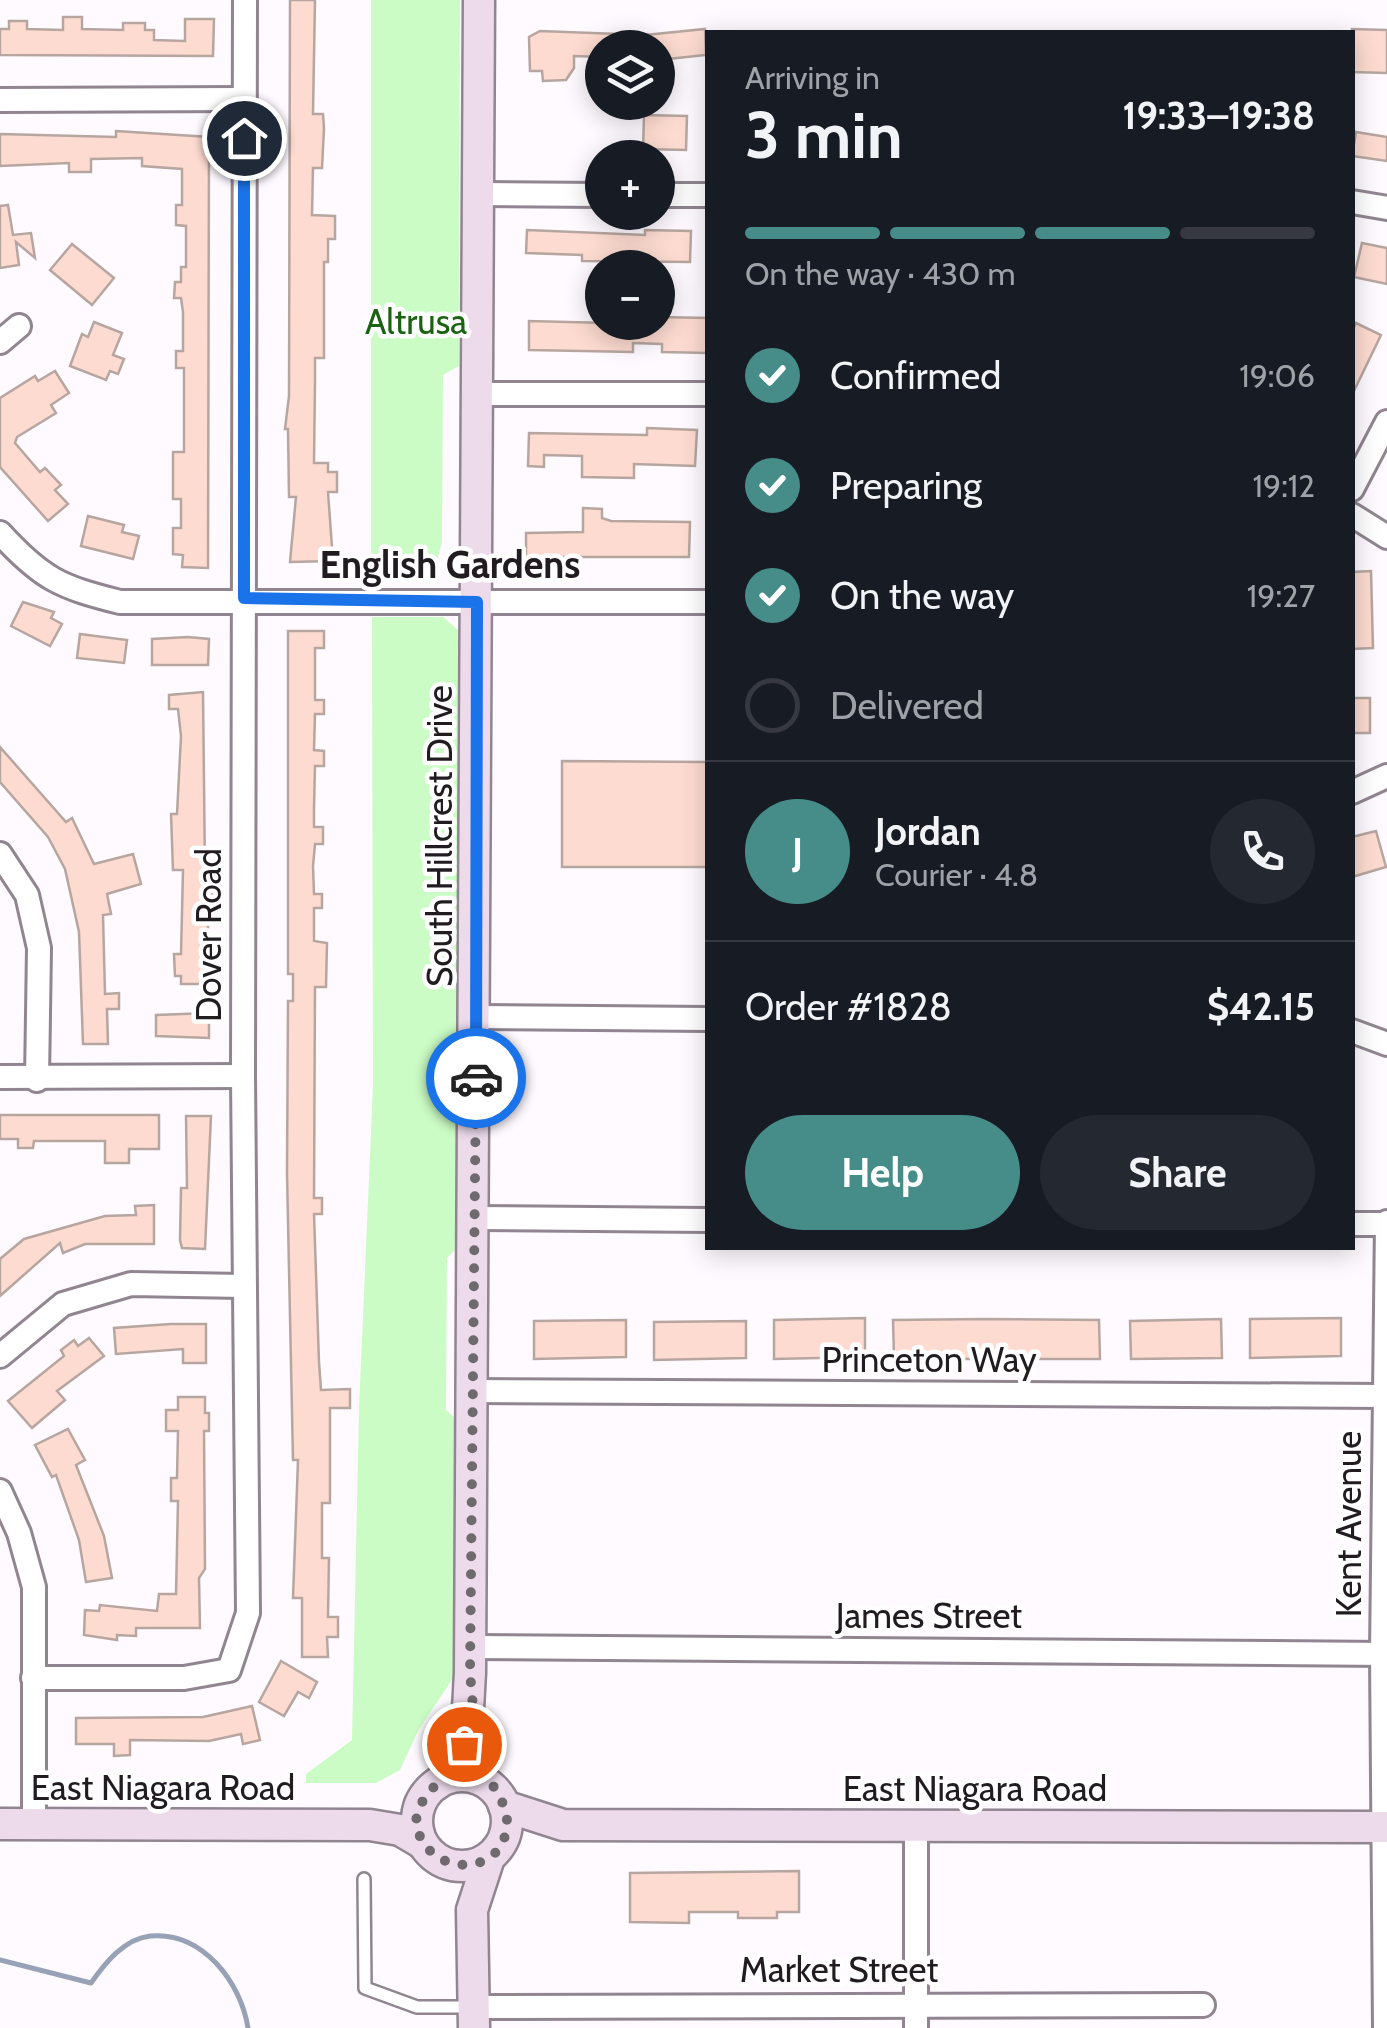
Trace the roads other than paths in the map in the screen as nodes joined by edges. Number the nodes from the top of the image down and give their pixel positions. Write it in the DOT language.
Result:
graph roads {
  1 [pos="245,0"];
  2 [pos="478,0"];
  3 [pos="0,100"];
  4 [pos="244,100"];
  5 [pos="478,194"];
  6 [pos="585,194"];
  7 [pos="675,195"];
  8 [pos="705,195"];
  9 [pos="1355,203"];
  10 [pos="1387,208"];
  11 [pos="19,326"];
  12 [pos="0,342"];
  13 [pos="478,394"];
  14 [pos="705,394"];
  15 [pos="1387,422"];
  16 [pos="1355,483"];
  17 [pos="1355,517"];
  18 [pos="0,532"];
  19 [pos="1387,537"];
  20 [pos="244,598"];
  21 [pos="477,602"];
  22 [pos="705,602"];
  23 [pos="1387,776"];
  24 [pos="1355,791"];
  25 [pos="0,854"];
  26 [pos="476,1017"];
  27 [pos="705,1019"];
  28 [pos="1355,1031"];
  29 [pos="1387,1044"];
  30 [pos="243,1076"];
  31 [pos="0,1077"];
  32 [pos="37,1080"];
  33 [pos="475,1218"];
  34 [pos="705,1220"];
  35 [pos="1387,1223"];
  36 [pos="1355,1224"];
  37 [pos="244,1286"];
  38 [pos="0,1356"];
  39 [pos="473,1392"];
  40 [pos="1384,1396"];
  41 [pos="0,1491"];
  42 [pos="1385,1654"];
  43 [pos="470,1660"];
  44 [pos="33,1678"];
  45 [pos="433,1786"];
  46 [pos="501,1800"];
  47 [pos="0,1824"];
  48 [pos="34,1824"];
  49 [pos="327,1825"];
  50 [pos="563,1825"];
  51 [pos="916,1826"];
  52 [pos="1385,1826"];
  53 [pos="431,1852"];
  54 [pos="492,1854"];
  55 [pos="364,1879"];
  56 [pos="472,1930"];
  57 [pos="916,2003"];
  58 [pos="1204,2005"];
  59 [pos="475,2017"];
  60 [pos="916,2028"];
  61 [pos="1385,2028"];
  1 -- 4 [label="street, Dover Road"];
  2 -- 5 [label="street, South Hillcrest Drive"];
  3 -- 4 [label="street"];
  4 -- 20 [label="street, Dover Road"];
  5 -- 6 [label="street"];
  5 -- 13 [label="street, South Hillcrest Drive"];
  7 -- 8 [label="street"];
  9 -- 10 [label="street"];
  11 -- 12 [label="street"];
  13 -- 14 [label="street"];
  13 -- 21 [label="street, South Hillcrest Drive"];
  15 -- 16 [label="street"];
  17 -- 19 [label="street"];
  18 -- 20 [label="street"];
  20 -- 21 [label="street"];
  20 -- 30 [label="street, Dover Road"];
  21 -- 22 [label="street"];
  21 -- 26 [label="street, South Hillcrest Drive"];
  23 -- 24 [label="street"];
  25 -- 32 [label="street"];
  26 -- 27 [label="street"];
  26 -- 33 [label="street, South Hillcrest Drive"];
  28 -- 29 [label="street"];
  30 -- 32 [label="street"];
  30 -- 37 [label="street, Dover Road"];
  31 -- 32 [label="street"];
  33 -- 34 [label="street"];
  33 -- 39 [label="street, South Hillcrest Drive"];
  35 -- 36 [label="street"];
  35 -- 40 [label="street, Kent Avenue"];
  37 -- 38 [label="street"];
  37 -- 44 [label="street, Dover Road"];
  39 -- 40 [label="street, Princeton Way"];
  39 -- 43 [label="street, South Hillcrest Drive"];
  40 -- 42 [label="street, Kent Avenue"];
  41 -- 44 [label="street"];
  42 -- 43 [label="street, James Street"];
  42 -- 52 [label="street, Kent Avenue"];
  43 -- 45 [label="street, South Hillcrest Drive"];
  43 -- 46 [label="street, South Hillcrest Drive"];
  44 -- 48 [label="street"];
  45 -- 46 [label="street"];
  45 -- 49 [label="street, East Niagara Road"];
  45 -- 53 [label="street"];
  46 -- 50 [label="street, East Niagara Road"];
  46 -- 54 [label="street"];
  47 -- 48 [label="street, East Niagara Road"];
  48 -- 49 [label="street, East Niagara Road"];
  49 -- 53 [label="street, East Niagara Road"];
  50 -- 51 [label="street, East Niagara Road"];
  50 -- 54 [label="street, East Niagara Road"];
  51 -- 52 [label="street, East Niagara Road"];
  51 -- 57 [label="street"];
  52 -- 61 [label="street, Kent Avenue"];
  53 -- 54 [label="street"];
  53 -- 56 [label="street"];
  54 -- 56 [label="street"];
  55 -- 59 [label="lane"];
  56 -- 59 [label="street"];
  57 -- 58 [label="street, Market Street"];
  57 -- 59 [label="street, Market Street"];
  57 -- 60 [label="street"];
}
